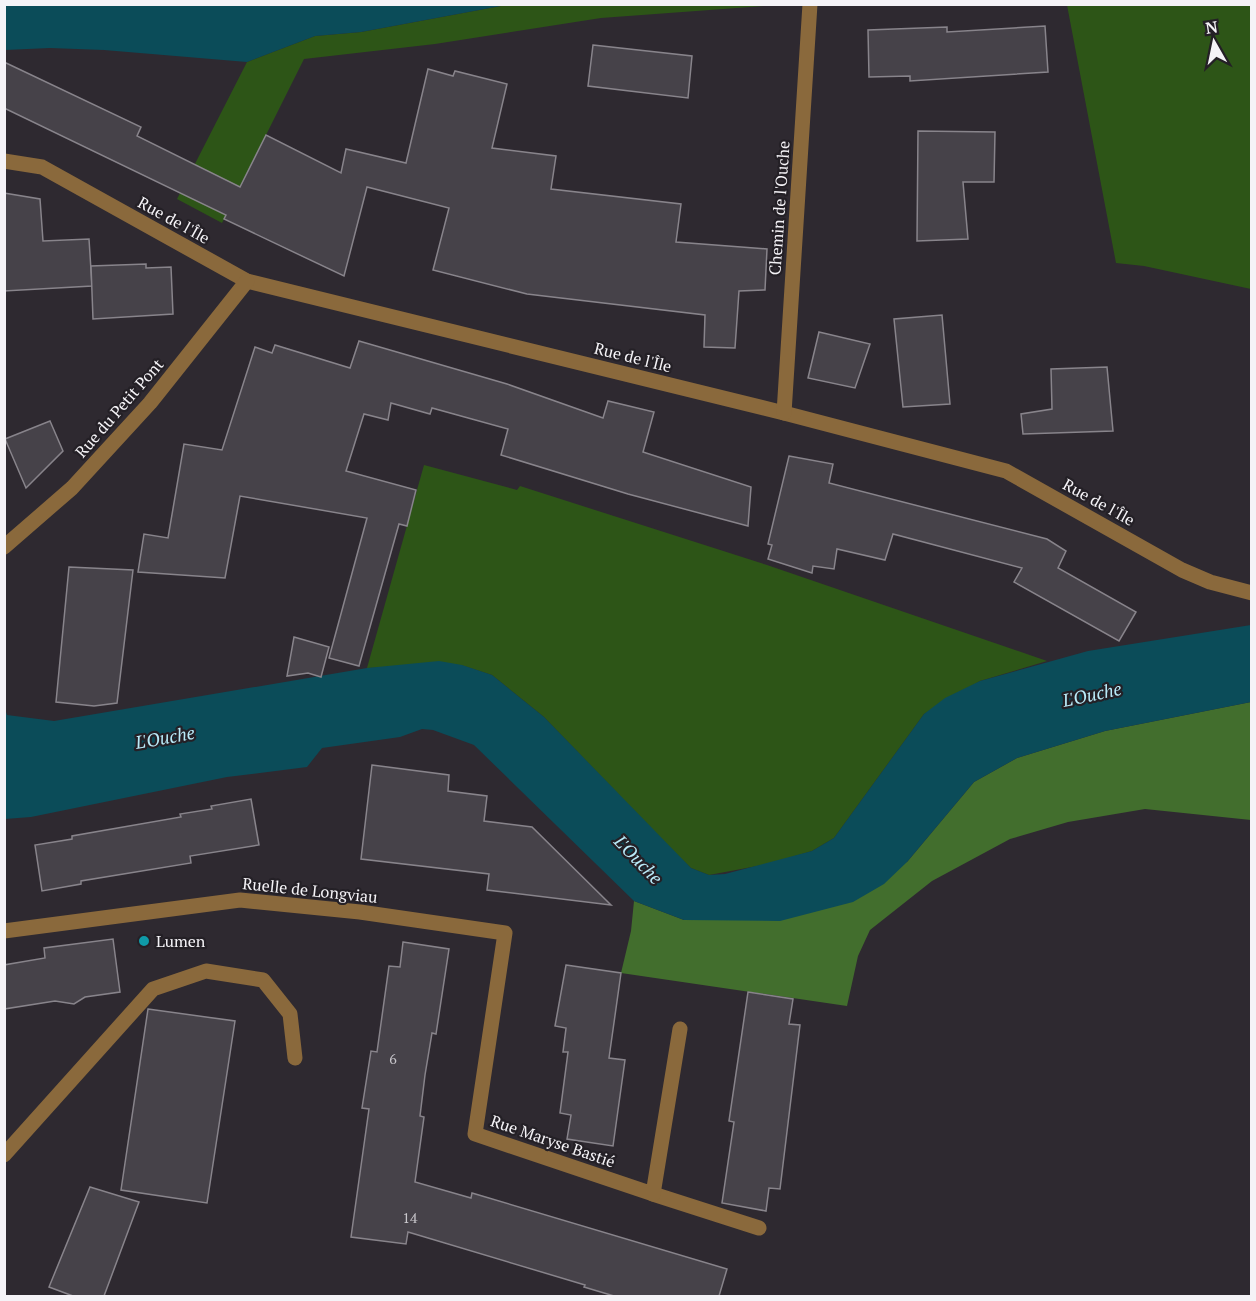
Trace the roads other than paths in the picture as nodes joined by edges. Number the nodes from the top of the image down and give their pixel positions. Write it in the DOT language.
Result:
graph roads {
  1 [pos="810,4"];
  2 [pos="4,161"];
  3 [pos="247,281"];
  4 [pos="784,413"];
  5 [pos="4,547"];
  6 [pos="1251,593"];
  7 [pos="4,931"];
  8 [pos="505,933"];
  9 [pos="680,1029"];
  10 [pos="295,1058"];
  11 [pos="4,1155"];
  12 [pos="653,1194"];
  13 [pos="759,1228"];
  1 -- 4 [label="street, Chemin de l'Ouche"];
  2 -- 3 [label="street, Rue de l'Île"];
  3 -- 4 [label="street, Rue de l'Île"];
  3 -- 5 [label="street, Rue du Petit Pont"];
  4 -- 6 [label="street, Rue de l'Île"];
  7 -- 8 [label="street, Ruelle de Longviau"];
  8 -- 12 [label="street, Rue Maryse Bastié"];
  9 -- 12 [label="street"];
  10 -- 11 [label="street"];
  12 -- 13 [label="street"];
}
